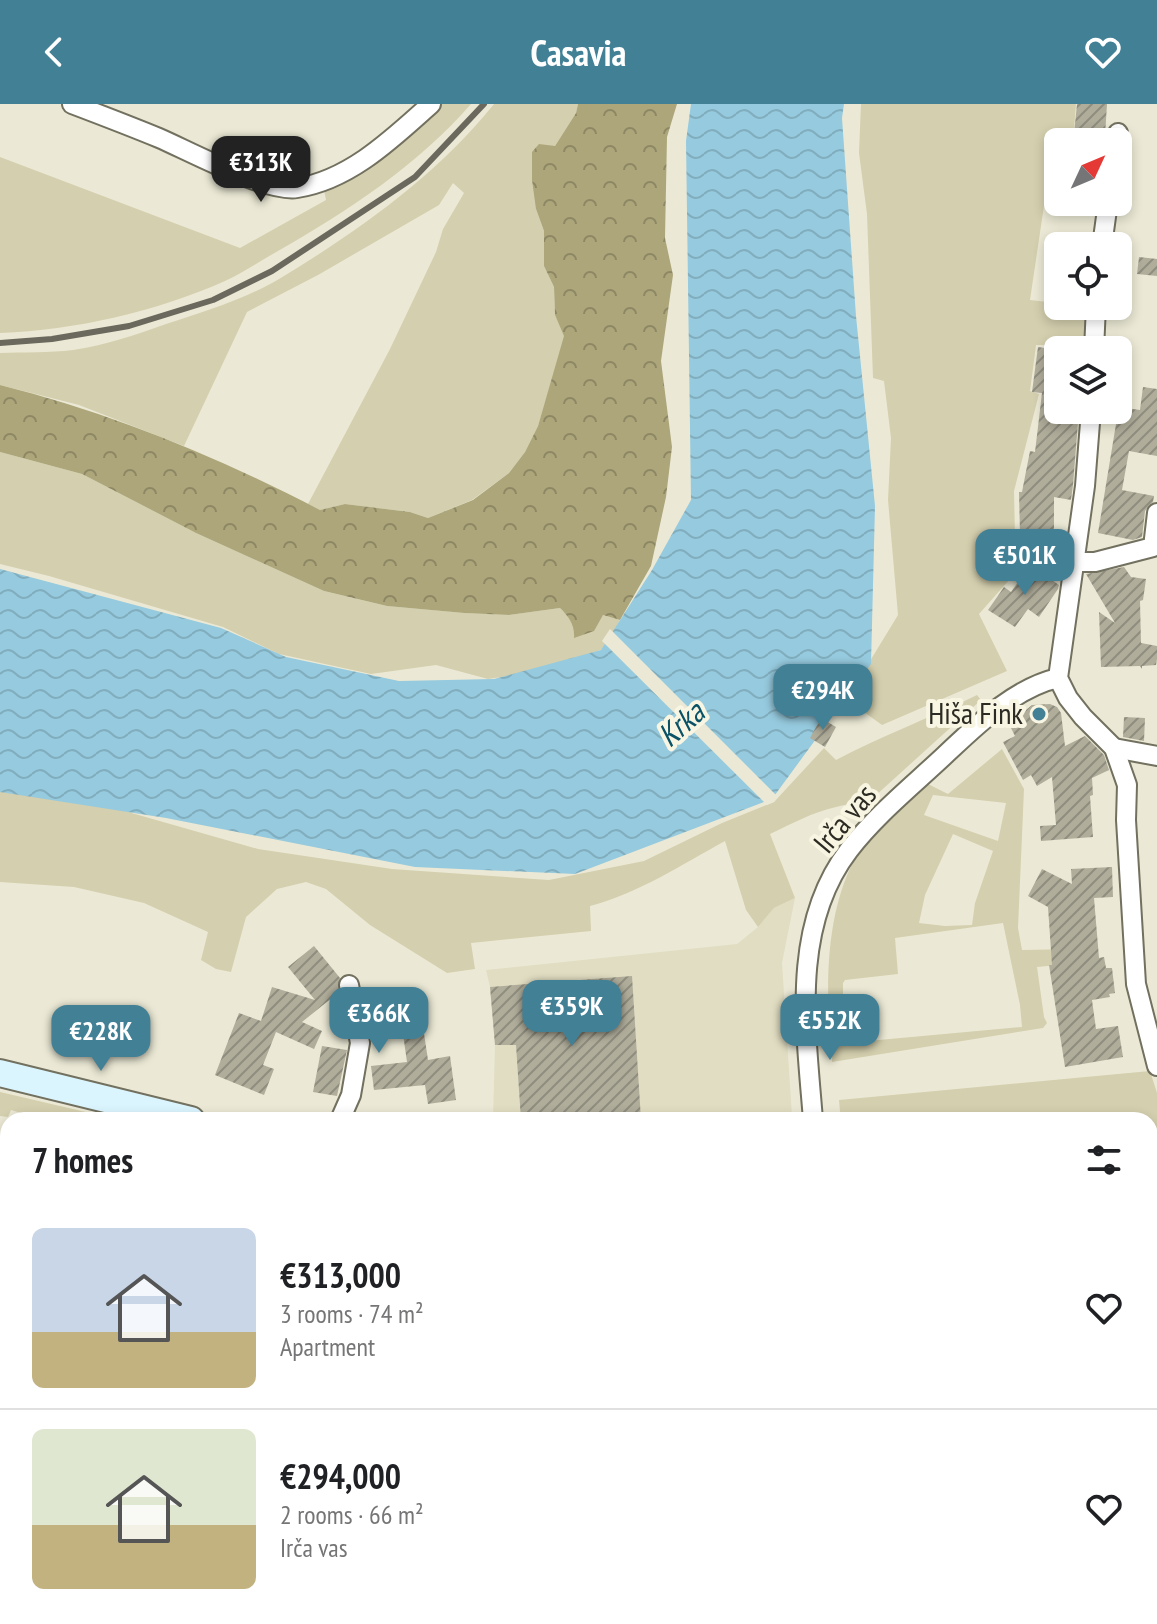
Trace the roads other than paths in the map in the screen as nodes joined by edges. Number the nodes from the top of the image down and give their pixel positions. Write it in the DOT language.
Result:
graph roads {
  1 [pos="72,104"];
  2 [pos="431,104"];
  3 [pos="1090,424"];
  4 [pos="1157,513"];
  5 [pos="1074,562"];
  6 [pos="1058,678"];
  7 [pos="1114,748"];
  8 [pos="1157,756"];
  9 [pos="349,985"];
  10 [pos="1151,1014"];
  11 [pos="1157,1066"];
  12 [pos="0,1073"];
  13 [pos="158,1112"];
  14 [pos="344,1112"];
  15 [pos="812,1112"];
  1 -- 2 [label="street"];
  3 -- 5 [label="street"];
  4 -- 5 [label="street"];
  5 -- 6 [label="street"];
  6 -- 7 [label="street"];
  6 -- 15 [label="street, Irča vas"];
  7 -- 8 [label="street"];
  7 -- 10 [label="street"];
  9 -- 14 [label="street"];
  10 -- 11 [label="street"];
  12 -- 13 [label="main road"];
}
